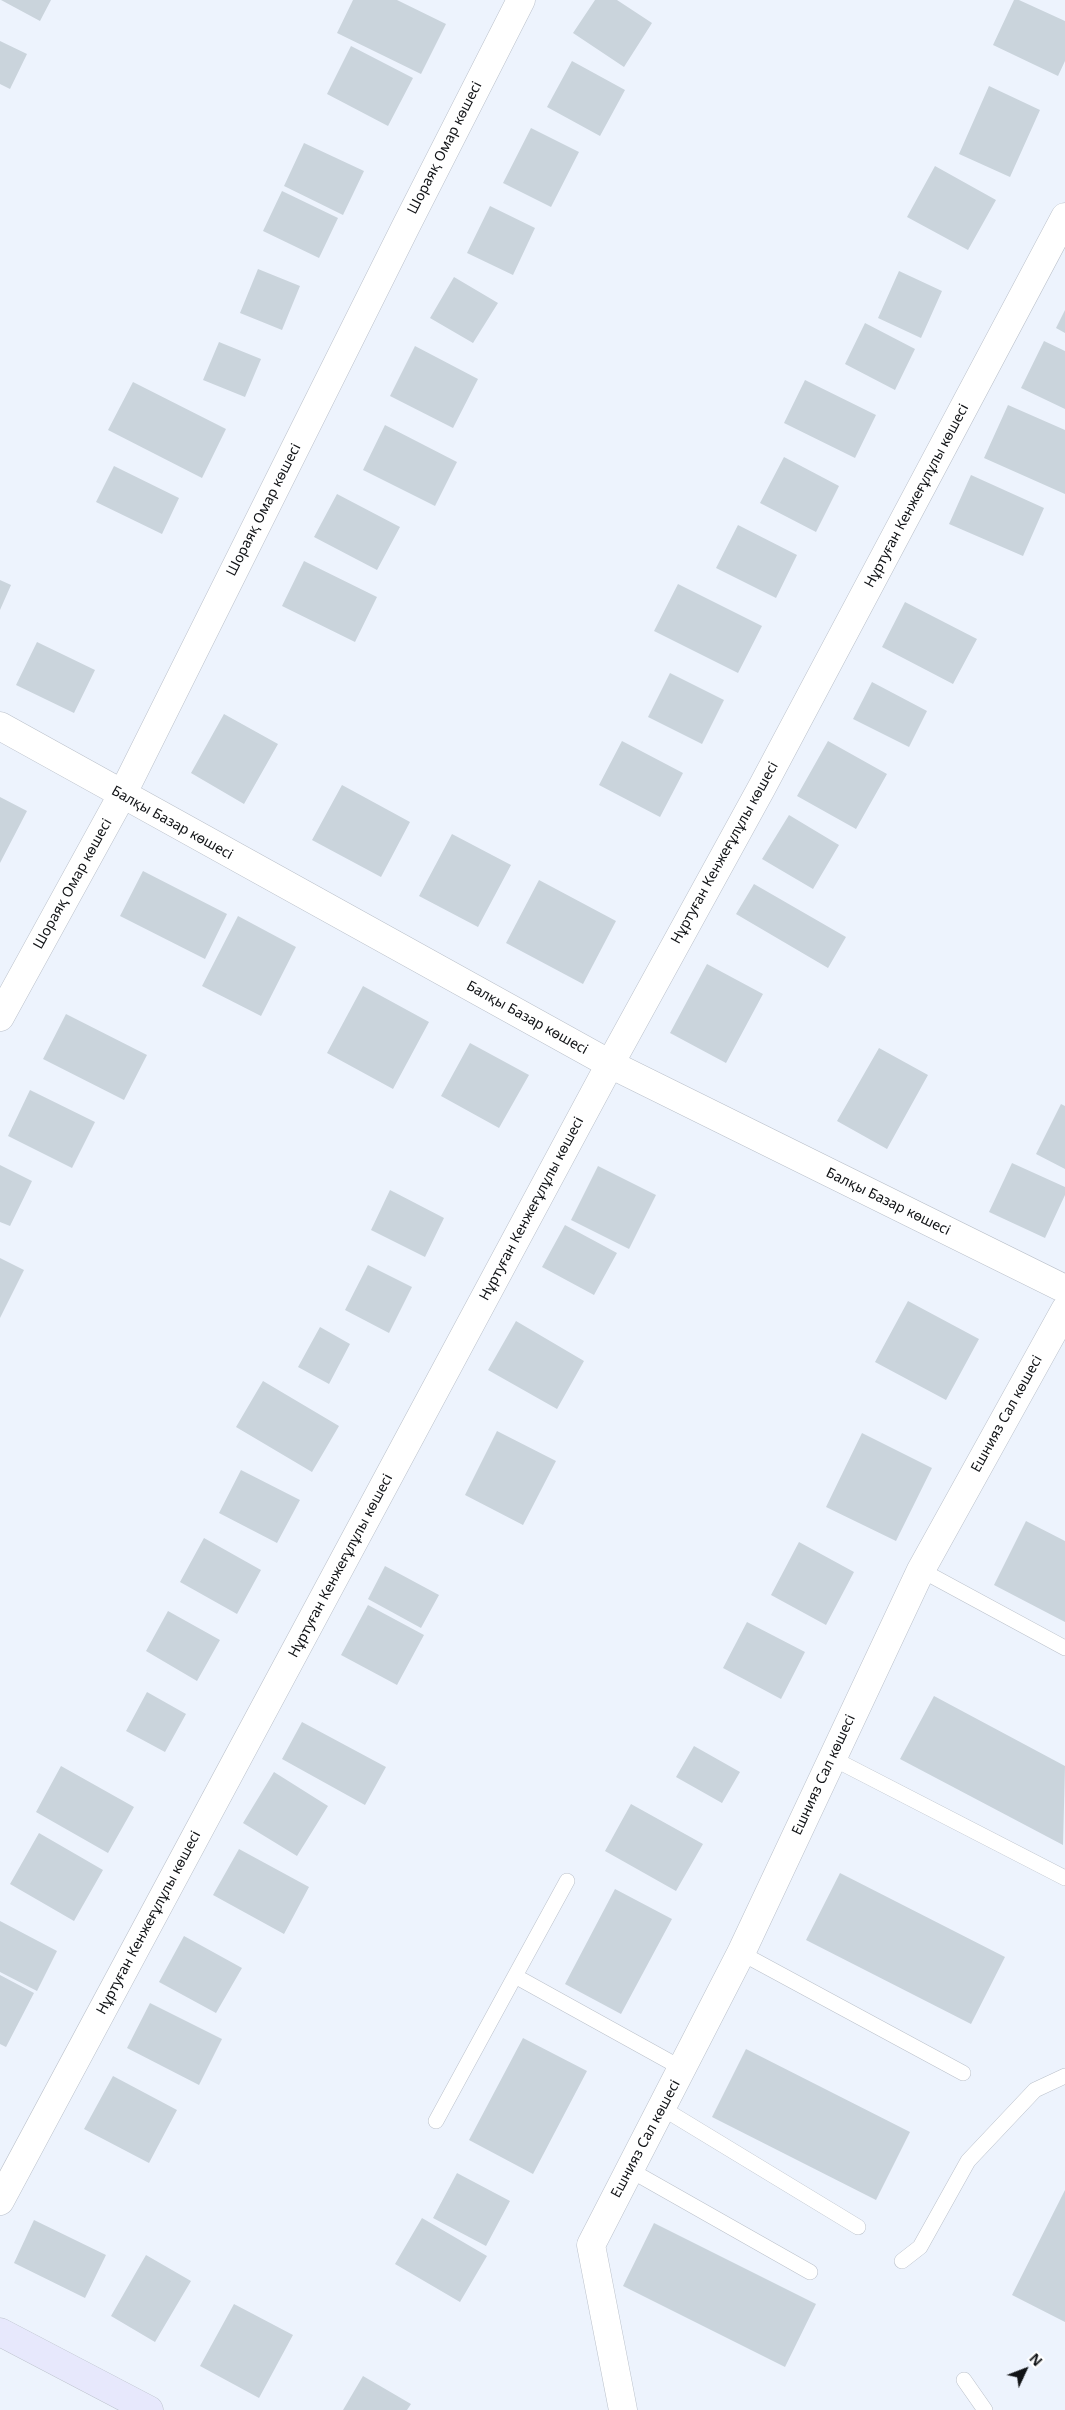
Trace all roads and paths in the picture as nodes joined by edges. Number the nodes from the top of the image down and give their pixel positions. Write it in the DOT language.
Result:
graph roads {
  1 [pos="521,0"];
  2 [pos="1065,217"];
  3 [pos="0,726"];
  4 [pos="122,795"];
  5 [pos="0,1018"];
  6 [pos="610,1064"];
  7 [pos="1065,1289"];
  8 [pos="1065,1310"];
  9 [pos="921,1570"];
  10 [pos="1065,1648"];
  11 [pos="832,1758"];
  12 [pos="1065,1878"];
  13 [pos="567,1881"];
  14 [pos="742,1952"];
  15 [pos="515,1976"];
  16 [pos="683,2069"];
  17 [pos="963,2073"];
  18 [pos="1065,2076"];
  19 [pos="662,2108"];
  20 [pos="436,2121"];
  21 [pos="630,2170"];
  22 [pos="0,2201"];
  23 [pos="858,2227"];
  24 [pos="902,2261"];
  25 [pos="810,2272"];
  26 [pos="0,2332"];
  27 [pos="964,2380"];
  28 [pos="149,2410"];
  29 [pos="623,2410"];
  30 [pos="985,2410"];
  1 -- 4 [label="street, Шораяқ Омар көшесі"];
  2 -- 6 [label="street, Нұртуған Кенжеғұлұлы көшесі"];
  3 -- 4 [label="street, Балқы Базар көшесі"];
  4 -- 5 [label="street, Шораяқ Омар көшесі"];
  4 -- 6 [label="street, Балқы Базар көшесі"];
  6 -- 7 [label="street, Балқы Базар көшесі"];
  6 -- 22 [label="street, Нұртуған Кенжеғұлұлы көшесі"];
  8 -- 9 [label="street, Ешнияз Сал көшесі"];
  9 -- 10 [label="lane"];
  9 -- 11 [label="street, Ешнияз Сал көшесі"];
  11 -- 12 [label="lane"];
  11 -- 14 [label="street, Ешнияз Сал көшесі"];
  13 -- 15 [label="lane"];
  14 -- 16 [label="street, Ешнияз Сал көшесі"];
  14 -- 17 [label="lane"];
  15 -- 16 [label="lane"];
  15 -- 20 [label="lane"];
  16 -- 19 [label="street, Ешнияз Сал көшесі"];
  18 -- 24 [label="lane"];
  19 -- 21 [label="street, Ешнияз Сал көшесі"];
  19 -- 23 [label="lane"];
  21 -- 25 [label="lane"];
  21 -- 29 [label="street, Ешнияз Сал көшесі"];
  26 -- 28 [label="street"];
  27 -- 30 [label="lane"];
}
